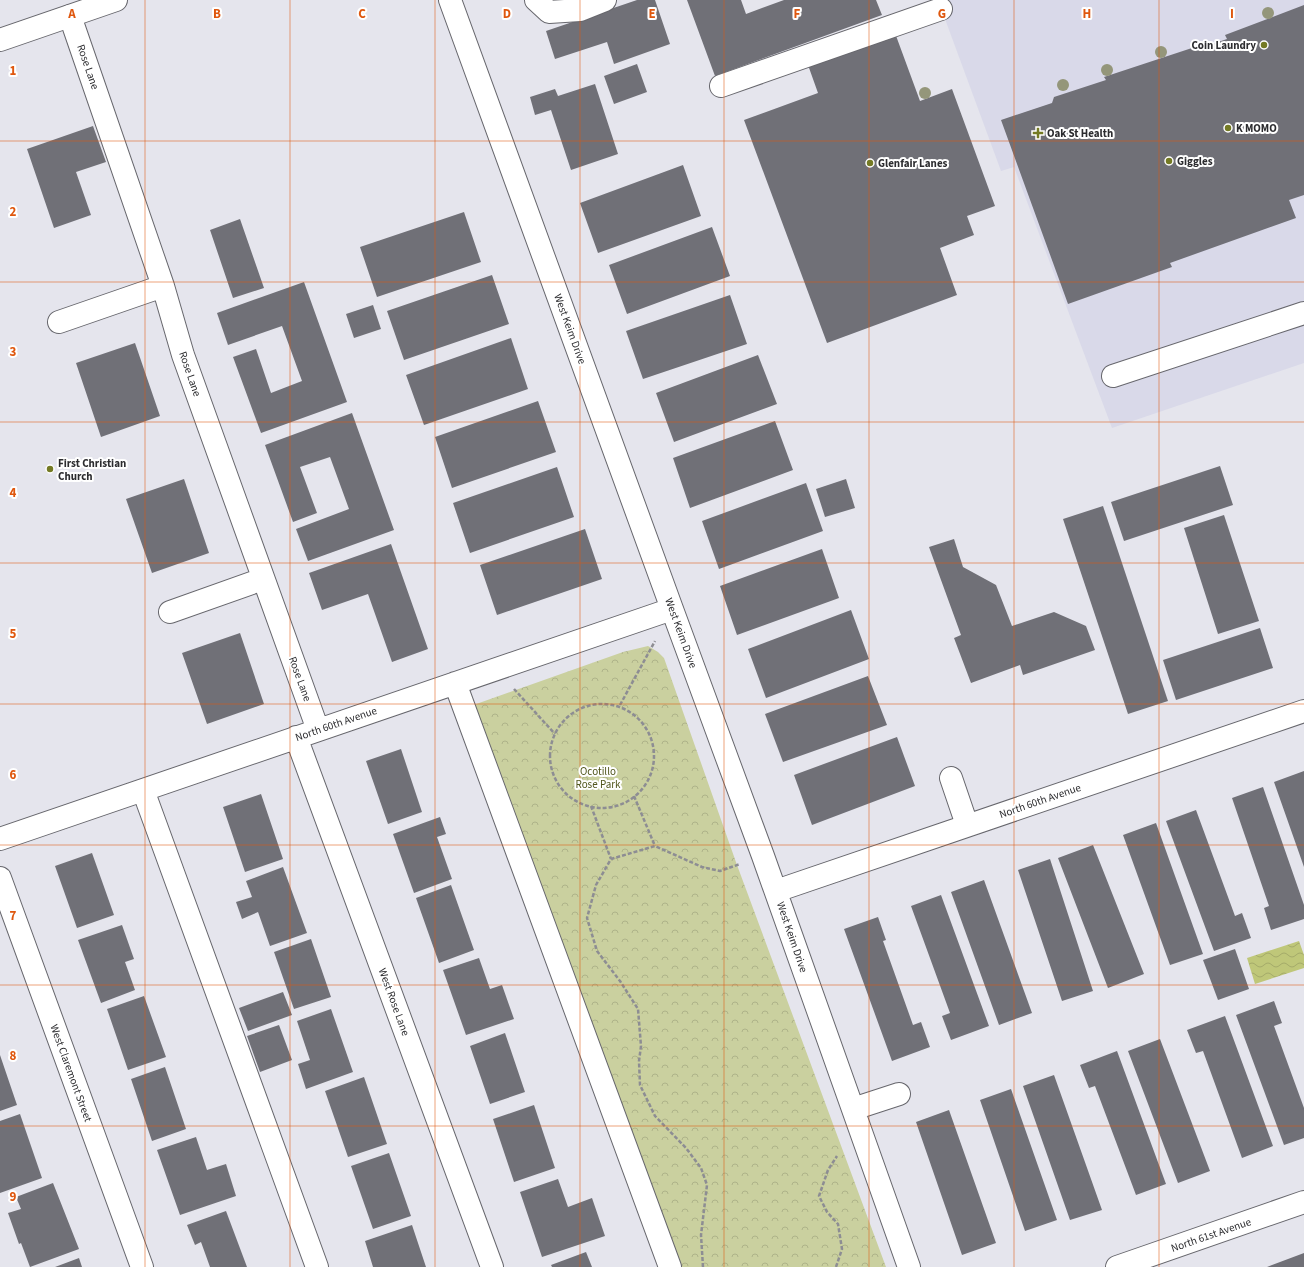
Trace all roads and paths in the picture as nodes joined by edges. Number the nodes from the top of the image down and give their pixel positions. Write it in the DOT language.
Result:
graph roads {
  1 [pos="116,0"];
  2 [pos="450,0"];
  3 [pos="536,0"];
  4 [pos="605,0"];
  5 [pos="941,9"];
  6 [pos="70,16"];
  7 [pos="0,40"];
  8 [pos="722,86"];
  9 [pos="163,286"];
  10 [pos="1304,313"];
  11 [pos="58,322"];
  12 [pos="1113,376"];
  13 [pos="263,579"];
  14 [pos="672,609"];
  15 [pos="170,612"];
  16 [pos="496,669"];
  17 [pos="455,684"];
  18 [pos="620,706"];
  19 [pos="1304,711"];
  20 [pos="318,730"];
  21 [pos="555,734"];
  22 [pos="296,738"];
  23 [pos="951,778"];
  24 [pos="143,790"];
  25 [pos="634,796"];
  26 [pos="591,806"];
  27 [pos="967,825"];
  28 [pos="0,839"];
  29 [pos="655,846"];
  30 [pos="763,856"];
  31 [pos="611,859"];
  32 [pos="0,878"];
  33 [pos="776,891"];
  34 [pos="899,1094"];
  35 [pos="853,1110"];
  36 [pos="837,1156"];
  37 [pos="1304,1202"];
  38 [pos="142,1267"];
  39 [pos="317,1267"];
  40 [pos="492,1267"];
  41 [pos="670,1267"];
  42 [pos="703,1267"];
  43 [pos="836,1267"];
  44 [pos="909,1267"];
  45 [pos="1117,1267"];
  1 -- 6 [label="street"];
  2 -- 14 [label="street, West Keim Drive"];
  3 -- 4 [label="street"];
  5 -- 8 [label="street"];
  6 -- 7 [label="street"];
  6 -- 9 [label="street, Rose Lane"];
  9 -- 11 [label="street"];
  9 -- 13 [label="street, Rose Lane"];
  10 -- 12 [label="street"];
  13 -- 15 [label="street"];
  13 -- 20 [label="street, Rose Lane"];
  14 -- 16 [label="street, North 60th Avenue"];
  14 -- 18 [label="path"];
  14 -- 30 [label="street, West Keim Drive"];
  16 -- 17 [label="street, North 60th Avenue"];
  16 -- 21 [label="path"];
  17 -- 20 [label="street, North 60th Avenue"];
  17 -- 41 [label="street"];
  18 -- 21 [label="path"];
  18 -- 25 [label="path"];
  19 -- 27 [label="street, North 60th Avenue"];
  20 -- 22 [label="street, North 60th Avenue"];
  21 -- 26 [label="path"];
  22 -- 24 [label="street, North 60th Avenue"];
  22 -- 40 [label="street, West Rose Lane"];
  23 -- 27 [label="street"];
  24 -- 28 [label="street, North 60th Avenue"];
  24 -- 39 [label="street"];
  25 -- 26 [label="path"];
  25 -- 29 [label="path"];
  26 -- 31 [label="path"];
  27 -- 33 [label="street, North 60th Avenue"];
  29 -- 30 [label="path"];
  29 -- 31 [label="path"];
  30 -- 33 [label="street, West Keim Drive"];
  31 -- 42 [label="path"];
  32 -- 38 [label="street, West Claremont Street"];
  33 -- 35 [label="street, West Keim Drive"];
  34 -- 35 [label="street"];
  35 -- 44 [label="street, West Keim Drive"];
  36 -- 43 [label="path"];
  37 -- 45 [label="street, North 61st Avenue"];
}
